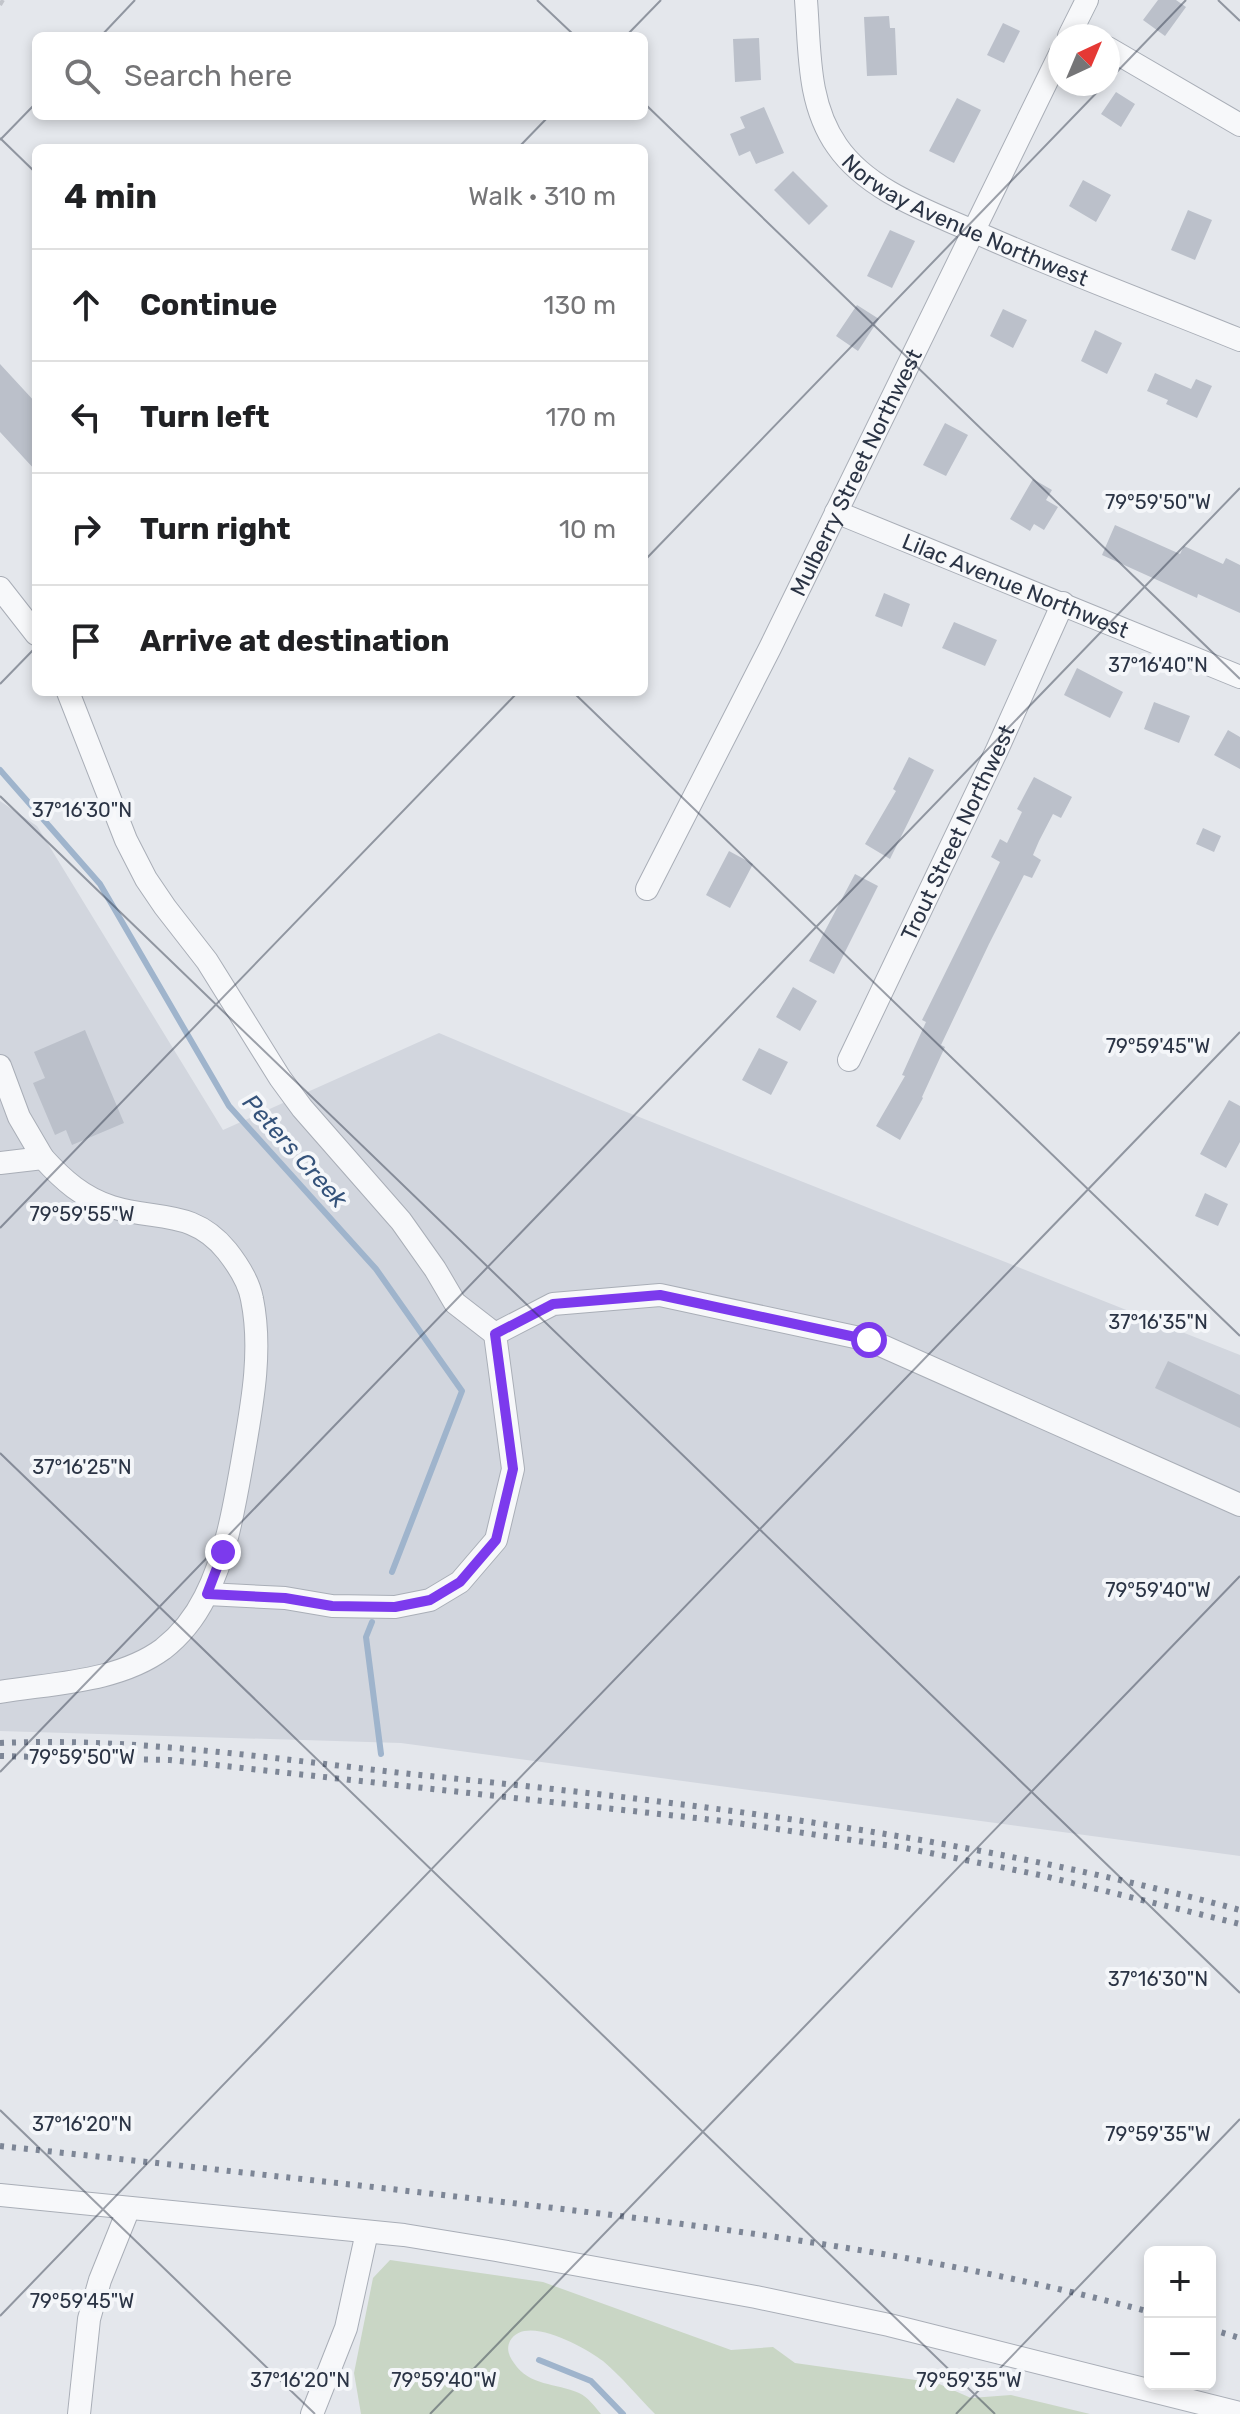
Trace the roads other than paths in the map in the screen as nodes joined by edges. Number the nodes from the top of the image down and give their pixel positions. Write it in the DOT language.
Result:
graph roads {
  1 [pos="806,0"];
  2 [pos="1087,0"];
  3 [pos="1079,24"];
  4 [pos="1120,55"];
  5 [pos="1048,78"];
  6 [pos="1240,125"];
  7 [pos="972,231"];
  8 [pos="1240,340"];
  9 [pos="836,512"];
  10 [pos="0,588"];
  11 [pos="1063,603"];
  12 [pos="32,629"];
  13 [pos="1240,677"];
  14 [pos="70,696"];
  15 [pos="647,889"];
  16 [pos="849,1060"];
  17 [pos="0,1066"];
  18 [pos="43,1158"];
  19 [pos="0,1163"];
  20 [pos="495,1334"];
  21 [pos="1240,1505"];
  22 [pos="207,1594"];
  23 [pos="0,1692"];
  24 [pos="0,2195"];
  25 [pos="129,2208"];
  26 [pos="367,2232"];
  27 [pos="1240,2413"];
  28 [pos="79,2414"];
  29 [pos="312,2414"];
  1 -- 7 [label="street, Norway Avenue Northwest"];
  2 -- 3 [label="street"];
  4 -- 6 [label="street"];
  5 -- 7 [label="street, Mulberry Street Northwest"];
  7 -- 8 [label="street, Norway Avenue Northwest"];
  7 -- 9 [label="street, Mulberry Street Northwest"];
  9 -- 11 [label="street, Lilac Avenue Northwest"];
  9 -- 15 [label="street, Mulberry Street Northwest"];
  10 -- 12 [label="street"];
  11 -- 13 [label="street, Lilac Avenue Northwest"];
  11 -- 16 [label="street, Trout Street Northwest"];
  14 -- 20 [label="street"];
  17 -- 18 [label="street"];
  18 -- 19 [label="street"];
  18 -- 22 [label="street"];
  20 -- 21 [label="street"];
  20 -- 22 [label="street"];
  22 -- 23 [label="street"];
  24 -- 25 [label="street"];
  25 -- 26 [label="street"];
  25 -- 28 [label="street"];
  26 -- 27 [label="street"];
  26 -- 29 [label="street"];
}
